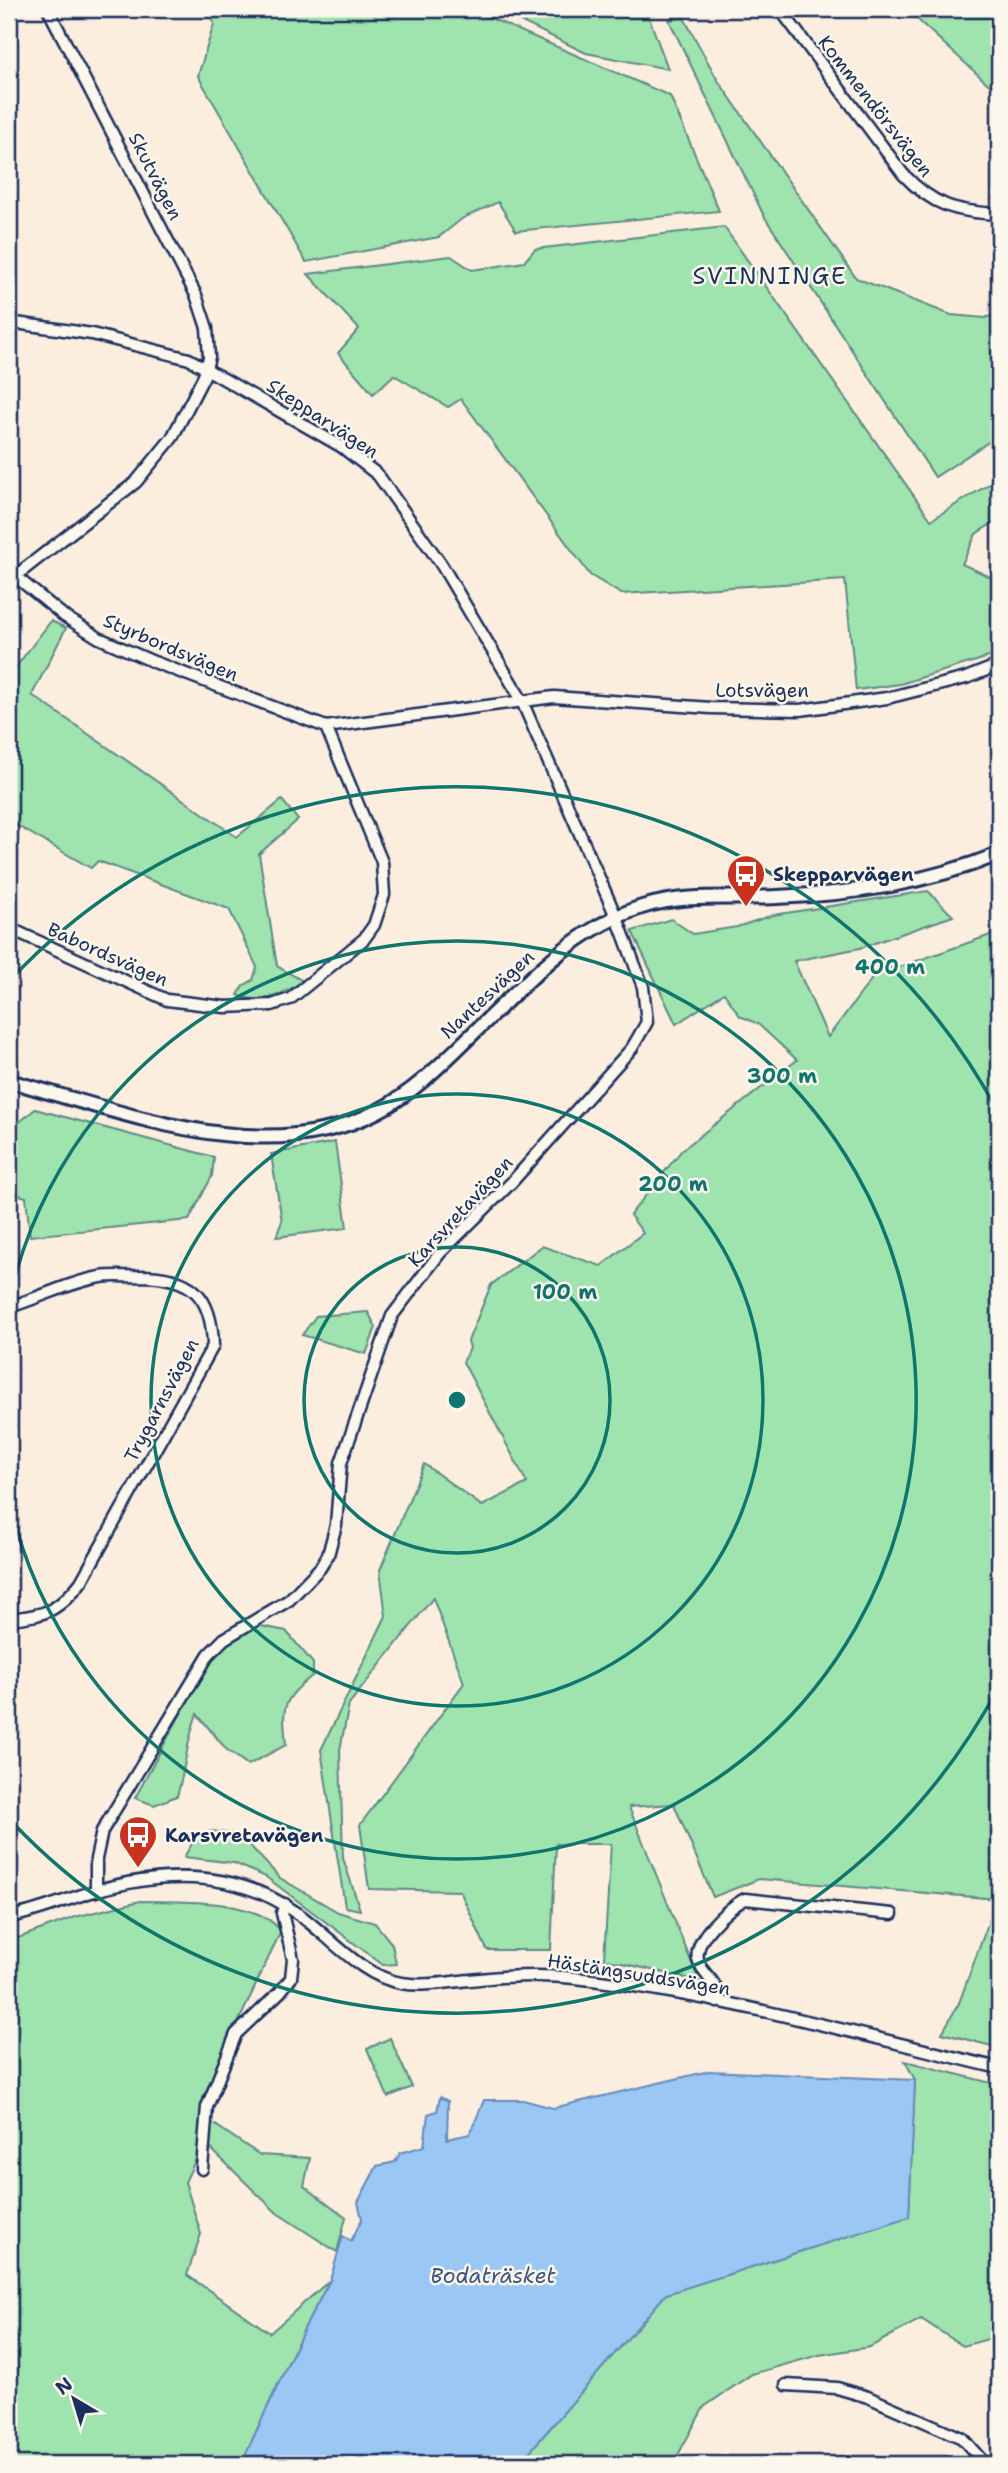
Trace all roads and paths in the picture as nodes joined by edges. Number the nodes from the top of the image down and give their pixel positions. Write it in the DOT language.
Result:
graph roads {
  1 [pos="48,9"];
  2 [pos="780,9"];
  3 [pos="999,214"];
  4 [pos="9,322"];
  5 [pos="207,367"];
  6 [pos="12,578"];
  7 [pos="999,665"];
  8 [pos="520,699"];
  9 [pos="326,727"];
  10 [pos="999,853"];
  11 [pos="616,917"];
  12 [pos="9,928"];
  13 [pos="9,1081"];
  14 [pos="9,1307"];
  15 [pos="9,1619"];
  16 [pos="96,1891"];
  17 [pos="285,1905"];
  18 [pos="892,1914"];
  19 [pos="9,1917"];
  20 [pos="717,2002"];
  21 [pos="999,2068"];
  22 [pos="202,2169"];
  23 [pos="786,2385"];
  24 [pos="985,2464"];
  1 -- 5 [label="street, Skutvägen"];
  2 -- 3 [label="street, Kommendörsvägen"];
  4 -- 5 [label="street, Skepparvägen"];
  5 -- 6 [label="street"];
  5 -- 8 [label="street, Skepparvägen"];
  6 -- 9 [label="street, Styrbordsvägen"];
  7 -- 8 [label="street, Lotsvägen"];
  8 -- 9 [label="street, Lotsvägen"];
  8 -- 11 [label="street, Skepparvägen"];
  9 -- 12 [label="street, Babordsvägen"];
  10 -- 11 [label="street, Nantesvägen"];
  11 -- 13 [label="street, Nantesvägen"];
  11 -- 16 [label="street, Karsvretavägen"];
  14 -- 15 [label="street, Trygarnsvägen"];
  16 -- 17 [label="street, Hästängsuddsvägen"];
  16 -- 19 [label="street, Hästängsuddsvägen"];
  17 -- 20 [label="street, Hästängsuddsvägen"];
  17 -- 22 [label="street"];
  18 -- 20 [label="street"];
  20 -- 21 [label="street, Hästängsuddsvägen"];
  23 -- 24 [label="street"];
}
